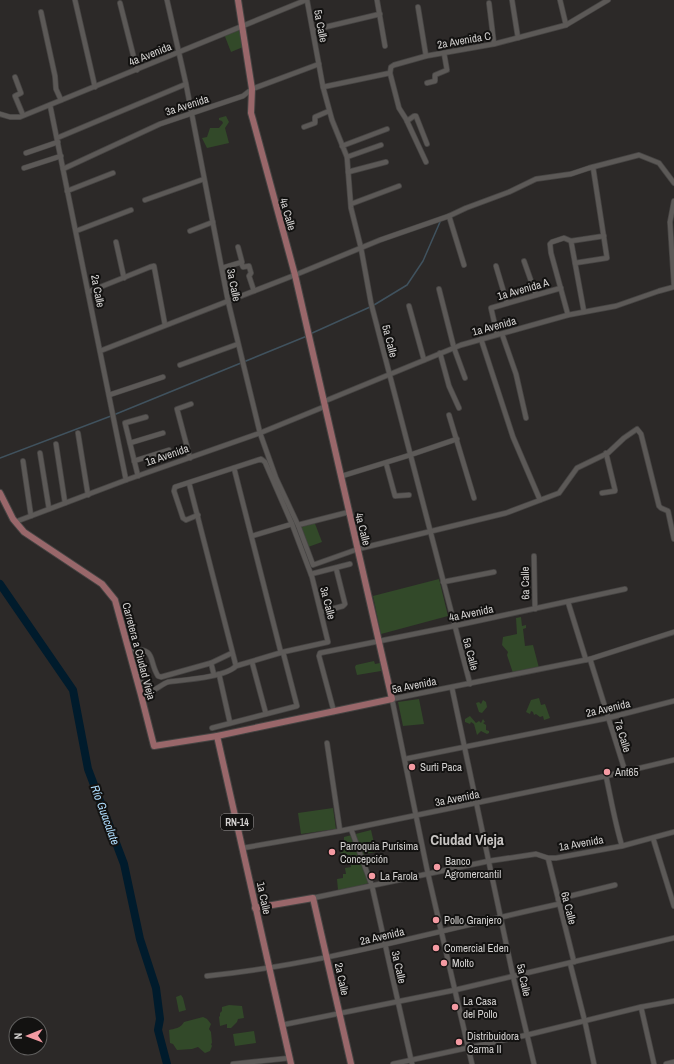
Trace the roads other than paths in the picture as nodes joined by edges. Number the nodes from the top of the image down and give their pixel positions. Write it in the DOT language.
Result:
graph roads {
  1 [pos="75,0"];
  2 [pos="167,0"];
  3 [pos="238,0"];
  4 [pos="307,0"];
  5 [pos="377,0"];
  6 [pos="512,0"];
  7 [pos="560,0"];
  8 [pos="608,0"];
  9 [pos="120,3"];
  10 [pos="489,3"];
  11 [pos="418,7"];
  12 [pos="41,12"];
  13 [pos="380,14"];
  14 [pos="243,25"];
  15 [pos="566,25"];
  16 [pos="313,30"];
  17 [pos="518,38"];
  18 [pos="494,44"];
  19 [pos="385,46"];
  20 [pos="179,52"];
  21 [pos="444,53"];
  22 [pos="426,56"];
  23 [pos="319,64"];
  24 [pos="137,70"];
  25 [pos="390,73"];
  26 [pos="15,77"];
  27 [pos="427,83"];
  28 [pos="186,84"];
  29 [pos="95,87"];
  30 [pos="323,87"];
  31 [pos="252,89"];
  32 [pos="61,100"];
  33 [pos="50,105"];
  34 [pos="329,111"];
  35 [pos="0,114"];
  36 [pos="191,114"];
  37 [pos="23,115"];
  38 [pos="407,121"];
  39 [pos="304,127"];
  40 [pos="387,129"];
  41 [pos="58,140"];
  42 [pos="380,144"];
  43 [pos="427,144"];
  44 [pos="342,146"];
  45 [pos="26,153"];
  46 [pos="61,156"];
  47 [pos="347,157"];
  48 [pos="386,162"];
  49 [pos="426,162"];
  50 [pos="594,167"];
  51 [pos="24,168"];
  52 [pos="63,169"];
  53 [pos="348,172"];
  54 [pos="113,173"];
  55 [pos="204,179"];
  56 [pos="674,183"];
  57 [pos="399,186"];
  58 [pos="67,190"];
  59 [pos="145,200"];
  60 [pos="674,202"];
  61 [pos="351,204"];
  62 [pos="131,210"];
  63 [pos="449,216"];
  64 [pos="213,222"];
  65 [pos="76,230"];
  66 [pos="190,231"];
  67 [pos="604,236"];
  68 [pos="571,241"];
  69 [pos="116,242"];
  70 [pos="238,247"];
  71 [pos="361,248"];
  72 [pos="524,261"];
  73 [pos="241,263"];
  74 [pos="575,263"];
  75 [pos="464,265"];
  76 [pos="496,266"];
  77 [pos="222,268"];
  78 [pos="295,275"];
  79 [pos="124,278"];
  80 [pos="674,286"];
  81 [pos="561,288"];
  82 [pos="439,289"];
  83 [pos="254,291"];
  84 [pos="88,292"];
  85 [pos="536,296"];
  86 [pos="228,301"];
  87 [pos="507,303"];
  88 [pos="409,306"];
  89 [pos="584,312"];
  90 [pos="568,315"];
  91 [pos="165,326"];
  92 [pos="500,334"];
  93 [pos="481,339"];
  94 [pos="238,344"];
  95 [pos="454,348"];
  96 [pos="100,351"];
  97 [pos="440,353"];
  98 [pos="424,360"];
  99 [pos="180,365"];
  100 [pos="390,375"];
  101 [pos="163,377"];
  102 [pos="465,378"];
  103 [pos="109,395"];
  104 [pos="325,403"];
  105 [pos="191,404"];
  106 [pos="459,408"];
  107 [pos="449,415"];
  108 [pos="146,417"];
  109 [pos="526,418"];
  110 [pos="163,433"];
  111 [pos="260,433"];
  112 [pos="78,434"];
  113 [pos="457,439"];
  114 [pos="130,443"];
  115 [pos="56,444"];
  116 [pos="169,450"];
  117 [pos="40,453"];
  118 [pos="606,453"];
  119 [pos="410,455"];
  120 [pos="190,458"];
  121 [pos="23,461"];
  122 [pos="134,461"];
  123 [pos="386,462"];
  124 [pos="234,468"];
  125 [pos="138,476"];
  126 [pos="342,476"];
  127 [pos="126,480"];
  128 [pos="189,483"];
  129 [pos="0,493"];
  130 [pos="602,493"];
  131 [pos="88,495"];
  132 [pos="409,495"];
  133 [pos="474,498"];
  134 [pos="540,500"];
  135 [pos="65,503"];
  136 [pos="49,509"];
  137 [pos="349,512"];
  138 [pos="31,516"];
  139 [pos="198,516"];
  140 [pos="14,520"];
  141 [pos="292,524"];
  142 [pos="298,525"];
  143 [pos="430,532"];
  144 [pos="252,536"];
  145 [pos="674,539"];
  146 [pos="358,549"];
  147 [pos="534,556"];
  148 [pos="350,564"];
  149 [pos="336,568"];
  150 [pos="494,572"];
  151 [pos="311,574"];
  152 [pos="443,582"];
  153 [pos="625,589"];
  154 [pos="568,602"];
  155 [pos="535,609"];
  156 [pos="320,612"];
  157 [pos="454,626"];
  158 [pos="674,632"];
  159 [pos="379,641"];
  160 [pos="131,649"];
  161 [pos="232,653"];
  162 [pos="282,653"];
  163 [pos="588,660"];
  164 [pos="252,662"];
  165 [pos="211,663"];
  166 [pos="236,666"];
  167 [pos="217,675"];
  168 [pos="470,684"];
  169 [pos="452,688"];
  170 [pos="392,699"];
  171 [pos="674,701"];
  172 [pos="334,712"];
  173 [pos="266,714"];
  174 [pos="608,718"];
  175 [pos="230,723"];
  176 [pos="212,728"];
  177 [pos="217,736"];
  178 [pos="328,743"];
  179 [pos="154,746"];
  180 [pos="464,746"];
  181 [pos="405,759"];
  182 [pos="674,760"];
  183 [pos="625,771"];
  184 [pos="606,776"];
  185 [pos="477,803"];
  186 [pos="416,815"];
  187 [pos="351,829"];
  188 [pos="340,831"];
  189 [pos="674,832"];
  190 [pos="653,838"];
  191 [pos="622,846"];
  192 [pos="243,848"];
  193 [pos="548,858"];
  194 [pos="489,861"];
  195 [pos="428,874"];
  196 [pos="615,885"];
  197 [pos="372,886"];
  198 [pos="674,887"];
  199 [pos="668,889"];
  200 [pos="313,898"];
  201 [pos="558,899"];
  202 [pos="559,904"];
  203 [pos="674,906"];
  204 [pos="255,908"];
  205 [pos="501,917"];
  206 [pos="441,930"];
  207 [pos="674,938"];
  208 [pos="384,945"];
  209 [pos="327,957"];
  210 [pos="572,963"];
  211 [pos="269,969"];
  212 [pos="207,976"];
  213 [pos="513,976"];
  214 [pos="455,990"];
  215 [pos="674,1001"];
  216 [pos="397,1002"];
  217 [pos="641,1007"];
  218 [pos="339,1014"];
  219 [pos="585,1022"];
  220 [pos="282,1025"];
  221 [pos="527,1035"];
  222 [pos="468,1048"];
  223 [pos="290,1061"];
  224 [pos="411,1062"];
  225 [pos="674,1062"];
  226 [pos="233,1064"];
  227 [pos="351,1064"];
  228 [pos="393,1064"];
  229 [pos="472,1064"];
  230 [pos="534,1064"];
  231 [pos="594,1064"];
  232 [pos="654,1064"];
  233 [pos="666,1064"];
  1 -- 29 [label="street"];
  2 -- 20 [label="street, 3a Calle"];
  3 -- 14 [label="main road, 4a Calle"];
  4 -- 14 [label="street, 4a Avenida"];
  4 -- 16 [label="street, 5a Calle"];
  5 -- 13 [label="street"];
  6 -- 17 [label="street"];
  7 -- 15 [label="street"];
  8 -- 15 [label="street, 2a Avenida C"];
  9 -- 24 [label="street"];
  10 -- 18 [label="street"];
  11 -- 22 [label="street"];
  12 -- 32 [label="street"];
  13 -- 16 [label="street"];
  13 -- 19 [label="street"];
  14 -- 20 [label="street, 4a Avenida"];
  14 -- 31 [label="main road, 4a Calle"];
  15 -- 17 [label="street, 2a Avenida C"];
  16 -- 23 [label="street, 5a Calle"];
  17 -- 18 [label="street, 2a Avenida C"];
  18 -- 21 [label="street, 2a Avenida C"];
  20 -- 24 [label="street, 4a Avenida"];
  20 -- 28 [label="street, 3a Calle"];
  21 -- 22 [label="street, 2a Avenida C"];
  21 -- 27 [label="street"];
  22 -- 25 [label="street, 2a Avenida C"];
  23 -- 30 [label="street, 5a Calle"];
  23 -- 31 [label="street, 3a Avenida"];
  24 -- 29 [label="street, 4a Avenida"];
  25 -- 30 [label="street, 2a Avenida C"];
  25 -- 38 [label="street"];
  26 -- 37 [label="street"];
  28 -- 36 [label="street, 3a Calle"];
  28 -- 41 [label="street"];
  29 -- 32 [label="street, 4a Avenida"];
  30 -- 34 [label="street, 5a Calle"];
  31 -- 36 [label="street, 3a Avenida"];
  31 -- 78 [label="main road, 4a Calle"];
  32 -- 33 [label="street, 4a Avenida"];
  33 -- 37 [label="street, 4a Avenida"];
  33 -- 41 [label="street, 2a Calle"];
  34 -- 39 [label="street"];
  34 -- 44 [label="street, 5a Calle"];
  35 -- 37 [label="street, 4a Avenida"];
  36 -- 52 [label="street, 3a Avenida"];
  36 -- 55 [label="street, 3a Calle"];
  38 -- 43 [label="street"];
  38 -- 49 [label="street"];
  40 -- 44 [label="street"];
  41 -- 45 [label="street"];
  41 -- 46 [label="street, 2a Calle"];
  42 -- 47 [label="street"];
  44 -- 47 [label="street, 5a Calle"];
  46 -- 51 [label="street"];
  46 -- 52 [label="street, 2a Calle"];
  47 -- 53 [label="street, 5a Calle"];
  48 -- 53 [label="street"];
  50 -- 56 [label="street"];
  50 -- 63 [label="street"];
  50 -- 67 [label="street"];
  52 -- 58 [label="street, 2a Calle"];
  53 -- 61 [label="street, 5a Calle"];
  54 -- 58 [label="street"];
  55 -- 59 [label="street"];
  55 -- 64 [label="street, 3a Calle"];
  57 -- 61 [label="street"];
  58 -- 65 [label="street, 2a Calle"];
  60 -- 80 [label="street"];
  61 -- 71 [label="street, 5a Calle"];
  62 -- 65 [label="street"];
  63 -- 71 [label="street"];
  63 -- 75 [label="street"];
  64 -- 66 [label="street"];
  64 -- 77 [label="street, 3a Calle"];
  65 -- 84 [label="street, 2a Calle"];
  67 -- 68 [label="street"];
  67 -- 74 [label="street"];
  68 -- 74 [label="street"];
  68 -- 81 [label="street"];
  69 -- 79 [label="street"];
  70 -- 73 [label="street"];
  71 -- 78 [label="street"];
  71 -- 100 [label="street, 5a Calle"];
  72 -- 85 [label="street"];
  73 -- 77 [label="street"];
  73 -- 83 [label="street"];
  74 -- 89 [label="street"];
  76 -- 87 [label="street"];
  77 -- 86 [label="street, 3a Calle"];
  78 -- 83 [label="street"];
  78 -- 104 [label="main road, 4a Calle"];
  79 -- 84 [label="street"];
  79 -- 91 [label="street"];
  80 -- 89 [label="street, 1a Avenida"];
  81 -- 85 [label="street, 1a Avenida A"];
  81 -- 90 [label="street"];
  82 -- 95 [label="street"];
  83 -- 86 [label="street"];
  84 -- 96 [label="street, 2a Calle"];
  85 -- 87 [label="street, 1a Avenida A"];
  86 -- 91 [label="street"];
  86 -- 94 [label="street, 3a Calle"];
  87 -- 92 [label="street, 1a Avenida A"];
  88 -- 98 [label="street"];
  89 -- 90 [label="street, 1a Avenida"];
  90 -- 92 [label="street, 1a Avenida"];
  91 -- 96 [label="street"];
  92 -- 93 [label="street, 1a Avenida"];
  92 -- 109 [label="street"];
  93 -- 95 [label="street, 1a Avenida"];
  93 -- 134 [label="street"];
  94 -- 99 [label="street"];
  94 -- 111 [label="street, 3a Calle"];
  95 -- 97 [label="street, 1a Avenida"];
  95 -- 102 [label="street"];
  96 -- 103 [label="street, 2a Calle"];
  97 -- 98 [label="street, 1a Avenida"];
  97 -- 106 [label="street"];
  98 -- 100 [label="street, 1a Avenida"];
  100 -- 104 [label="street, 1a Avenida"];
  100 -- 119 [label="street, 5a Calle"];
  101 -- 103 [label="street"];
  103 -- 127 [label="street, 2a Calle"];
  104 -- 111 [label="street, 1a Avenida"];
  104 -- 126 [label="main road, 4a Calle"];
  105 -- 120 [label="street"];
  107 -- 113 [label="street"];
  108 -- 114 [label="street"];
  110 -- 114 [label="street"];
  111 -- 120 [label="street, 1a Avenida"];
  111 -- 142 [label="street, 3a Calle"];
  112 -- 131 [label="street"];
  113 -- 119 [label="street"];
  113 -- 133 [label="street"];
  114 -- 122 [label="street"];
  115 -- 135 [label="street"];
  116 -- 122 [label="street"];
  117 -- 136 [label="street"];
  118 -- 130 [label="street"];
  118 -- 134 [label="street"];
  118 -- 145 [label="street"];
  119 -- 123 [label="street"];
  119 -- 143 [label="street, 5a Calle"];
  120 -- 125 [label="street, 1a Avenida"];
  121 -- 138 [label="street"];
  122 -- 125 [label="street"];
  123 -- 126 [label="street"];
  123 -- 132 [label="street"];
  124 -- 128 [label="street"];
  124 -- 141 [label="street, 3a Calle"];
  124 -- 144 [label="street"];
  125 -- 127 [label="street, 1a Avenida"];
  126 -- 137 [label="main road, 4a Calle"];
  127 -- 131 [label="street, 1a Avenida"];
  128 -- 139 [label="street"];
  128 -- 139 [label="street"];
  129 -- 140 [label="main road, Carretera a Ciudad Vieja"];
  131 -- 135 [label="street, 1a Avenida"];
  134 -- 143 [label="street"];
  135 -- 136 [label="street, 1a Avenida"];
  136 -- 138 [label="street, 1a Avenida"];
  137 -- 142 [label="street"];
  137 -- 146 [label="main road, 4a Calle"];
  138 -- 140 [label="street, 1a Avenida"];
  139 -- 161 [label="street"];
  140 -- 160 [label="main road, Carretera a Ciudad Vieja"];
  141 -- 144 [label="street"];
  141 -- 151 [label="street, 3a Calle"];
  142 -- 146 [label="street, 3a Calle"];
  143 -- 146 [label="street"];
  143 -- 152 [label="street, 5a Calle"];
  144 -- 162 [label="street"];
  146 -- 159 [label="main road, 4a Calle"];
  147 -- 155 [label="street, 6a Calle"];
  148 -- 149 [label="street"];
  149 -- 151 [label="street"];
  149 -- 156 [label="street"];
  150 -- 152 [label="street"];
  151 -- 156 [label="street, 3a Calle"];
  152 -- 157 [label="street, 5a Calle"];
  153 -- 154 [label="street, 4a Avenida"];
  154 -- 155 [label="street, 4a Avenida"];
  154 -- 163 [label="street, 7a Calle"];
  155 -- 157 [label="street, 4a Avenida"];
  156 -- 162 [label="street, 3a Calle"];
  157 -- 159 [label="street, 4a Avenida"];
  157 -- 168 [label="street, 5a Calle"];
  158 -- 163 [label="street, 5a Avenida"];
  159 -- 170 [label="main road, 4a Calle"];
  159 -- 172 [label="street, 4a Avenida"];
  160 -- 165 [label="street"];
  160 -- 167 [label="street"];
  160 -- 179 [label="main road, Carretera a Ciudad Vieja"];
  161 -- 165 [label="street"];
  161 -- 166 [label="street"];
  162 -- 164 [label="street"];
  162 -- 173 [label="street"];
  163 -- 168 [label="street, 5a Avenida"];
  163 -- 174 [label="street, 7a Calle"];
  164 -- 166 [label="street"];
  164 -- 173 [label="street"];
  165 -- 167 [label="street"];
  166 -- 167 [label="street"];
  167 -- 175 [label="street"];
  168 -- 169 [label="street, 5a Avenida"];
  169 -- 170 [label="street, 5a Avenida"];
  169 -- 180 [label="street, 5a Calle"];
  170 -- 172 [label="main road, 5a Avenida"];
  170 -- 181 [label="street, 4a Calle"];
  171 -- 174 [label="street, 2a Avenida"];
  172 -- 177 [label="main road, 5a Avenida"];
  173 -- 175 [label="street"];
  174 -- 180 [label="street, 2a Avenida"];
  174 -- 183 [label="street, 7a Calle"];
  175 -- 176 [label="street"];
  177 -- 179 [label="main road, 5a Avenida"];
  177 -- 192 [label="main road, 1a Calle / RN-14"];
  178 -- 188 [label="street"];
  180 -- 181 [label="street, 2a Avenida"];
  180 -- 185 [label="street, 5a Calle"];
  181 -- 186 [label="street, 4a Calle"];
  182 -- 183 [label="street, 3a Avenida"];
  183 -- 184 [label="street, 3a Avenida"];
  184 -- 185 [label="street, 3a Avenida"];
  184 -- 191 [label="street"];
  185 -- 186 [label="street, 3a Avenida"];
  185 -- 194 [label="street, 5a Calle"];
  186 -- 187 [label="street, 3a Avenida"];
  186 -- 195 [label="street, 4a Calle"];
  187 -- 188 [label="street, 3a Avenida"];
  187 -- 197 [label="street, 3a Calle"];
  188 -- 192 [label="street, 3a Avenida"];
  189 -- 190 [label="street, 1a Avenida"];
  190 -- 191 [label="street, 1a Avenida"];
  190 -- 199 [label="street"];
  191 -- 193 [label="street, 1a Avenida"];
  192 -- 204 [label="main road, 1a Calle / RN-14"];
  193 -- 194 [label="street, 1a Avenida"];
  193 -- 201 [label="street, 6a Calle"];
  194 -- 195 [label="street, 1a Avenida"];
  194 -- 205 [label="street, 5a Calle"];
  195 -- 197 [label="street, 1a Avenida"];
  195 -- 206 [label="street, 4a Calle"];
  196 -- 201 [label="street"];
  197 -- 200 [label="street, 1a Avenida"];
  197 -- 208 [label="street, 3a Calle"];
  198 -- 199 [label="street"];
  199 -- 203 [label="street"];
  200 -- 204 [label="main road, 1a Avenida"];
  200 -- 209 [label="main road, 2a Calle"];
  201 -- 202 [label="street, 6a Calle"];
  202 -- 205 [label="street, 2a Avenida"];
  202 -- 210 [label="street, 6a Calle"];
  204 -- 211 [label="main road, 1a Calle / RN-14"];
  205 -- 206 [label="street, 2a Avenida"];
  205 -- 213 [label="street, 5a Calle"];
  206 -- 208 [label="street, 2a Avenida"];
  206 -- 214 [label="street, 4a Calle"];
  207 -- 210 [label="street"];
  208 -- 209 [label="street, 2a Avenida"];
  208 -- 216 [label="street, 3a Calle"];
  209 -- 211 [label="street, 2a Avenida"];
  209 -- 218 [label="main road, 2a Calle"];
  210 -- 213 [label="street"];
  210 -- 219 [label="street, 6a Calle"];
  211 -- 212 [label="street, 2a Avenida"];
  211 -- 220 [label="main road, 1a Calle / RN-14"];
  213 -- 214 [label="street"];
  213 -- 221 [label="street, 5a Calle"];
  214 -- 216 [label="street"];
  214 -- 222 [label="street, 4a Calle"];
  215 -- 217 [label="street"];
  216 -- 218 [label="street"];
  216 -- 224 [label="street, 3a Calle"];
  217 -- 219 [label="street"];
  217 -- 232 [label="street"];
  218 -- 220 [label="street"];
  218 -- 227 [label="main road, 2a Calle"];
  219 -- 221 [label="street"];
  219 -- 231 [label="street, 6a Calle"];
  220 -- 223 [label="main road, 1a Calle / RN-14"];
  221 -- 222 [label="street"];
  221 -- 230 [label="street, 5a Calle"];
  222 -- 224 [label="street"];
  222 -- 229 [label="street, 4a Calle"];
  223 -- 226 [label="street"];
  224 -- 228 [label="street"];
  225 -- 233 [label="street"];
}
